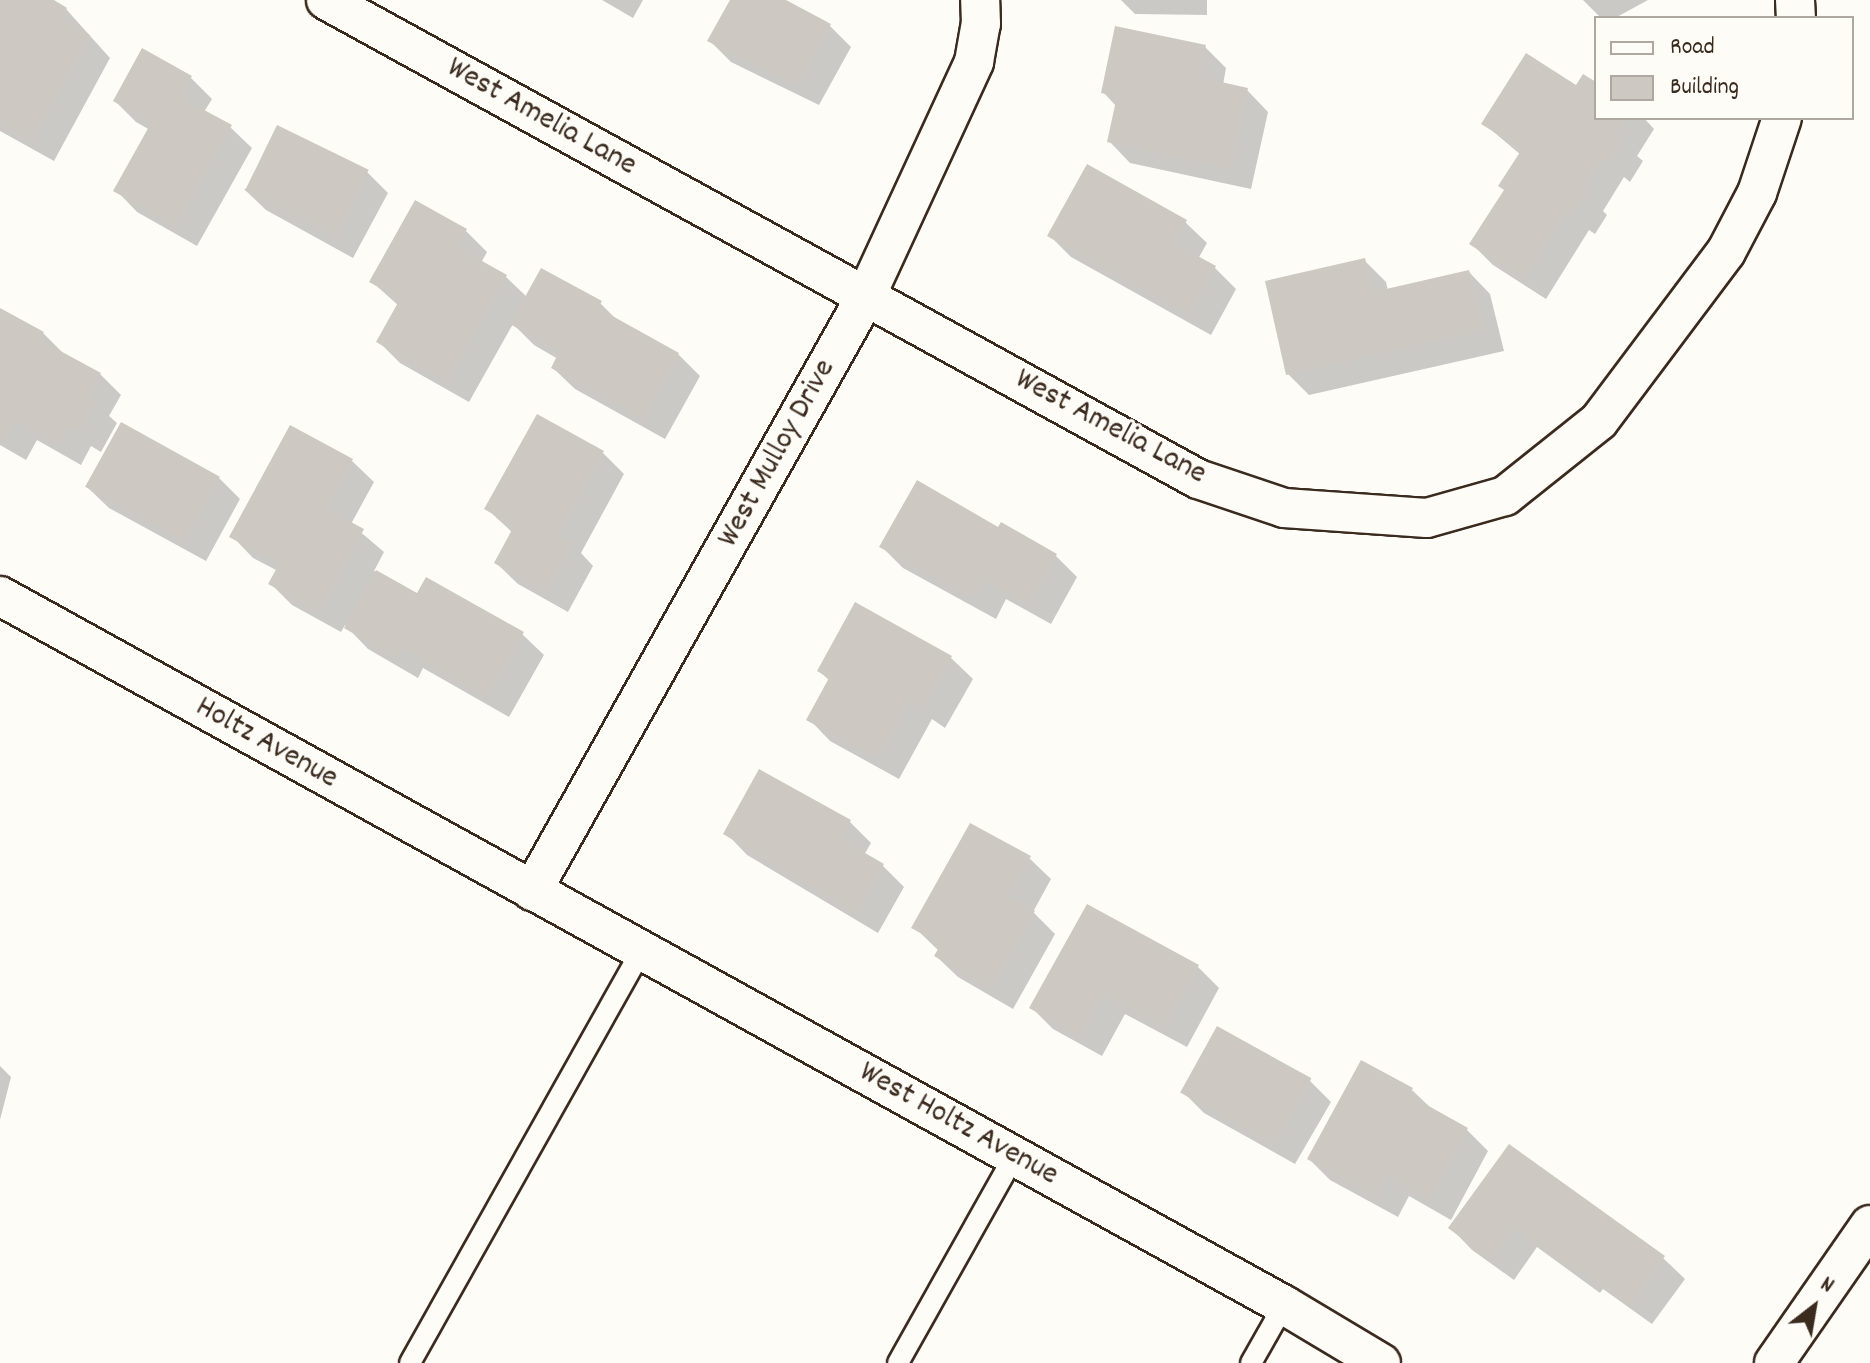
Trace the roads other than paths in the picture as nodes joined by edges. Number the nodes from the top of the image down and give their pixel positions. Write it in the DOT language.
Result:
graph roads {
  1 [pos="326,0"];
  2 [pos="980,0"];
  3 [pos="1781,120"];
  4 [pos="866,296"];
  5 [pos="0,596"];
  6 [pos="532,891"];
  7 [pos="642,950"];
  8 [pos="1014,1156"];
  9 [pos="1870,1225"];
  10 [pos="1284,1305"];
  11 [pos="410,1363"];
  12 [pos="898,1363"];
  13 [pos="1251,1363"];
  14 [pos="1381,1363"];
  15 [pos="1774,1363"];
  1 -- 4 [label="street, West Amelia Lane"];
  2 -- 4 [label="street, West Mulloy Drive"];
  3 -- 4 [label="street, West Amelia Lane"];
  4 -- 6 [label="street, West Mulloy Drive"];
  5 -- 6 [label="street, Holtz Avenue"];
  6 -- 7 [label="street, West Holtz Avenue"];
  7 -- 8 [label="street, West Holtz Avenue"];
  7 -- 11 [label="lane"];
  8 -- 10 [label="street, West Holtz Avenue"];
  8 -- 12 [label="lane"];
  9 -- 15 [label="street"];
  10 -- 13 [label="lane"];
  10 -- 14 [label="street, West Holtz Avenue"];
}
